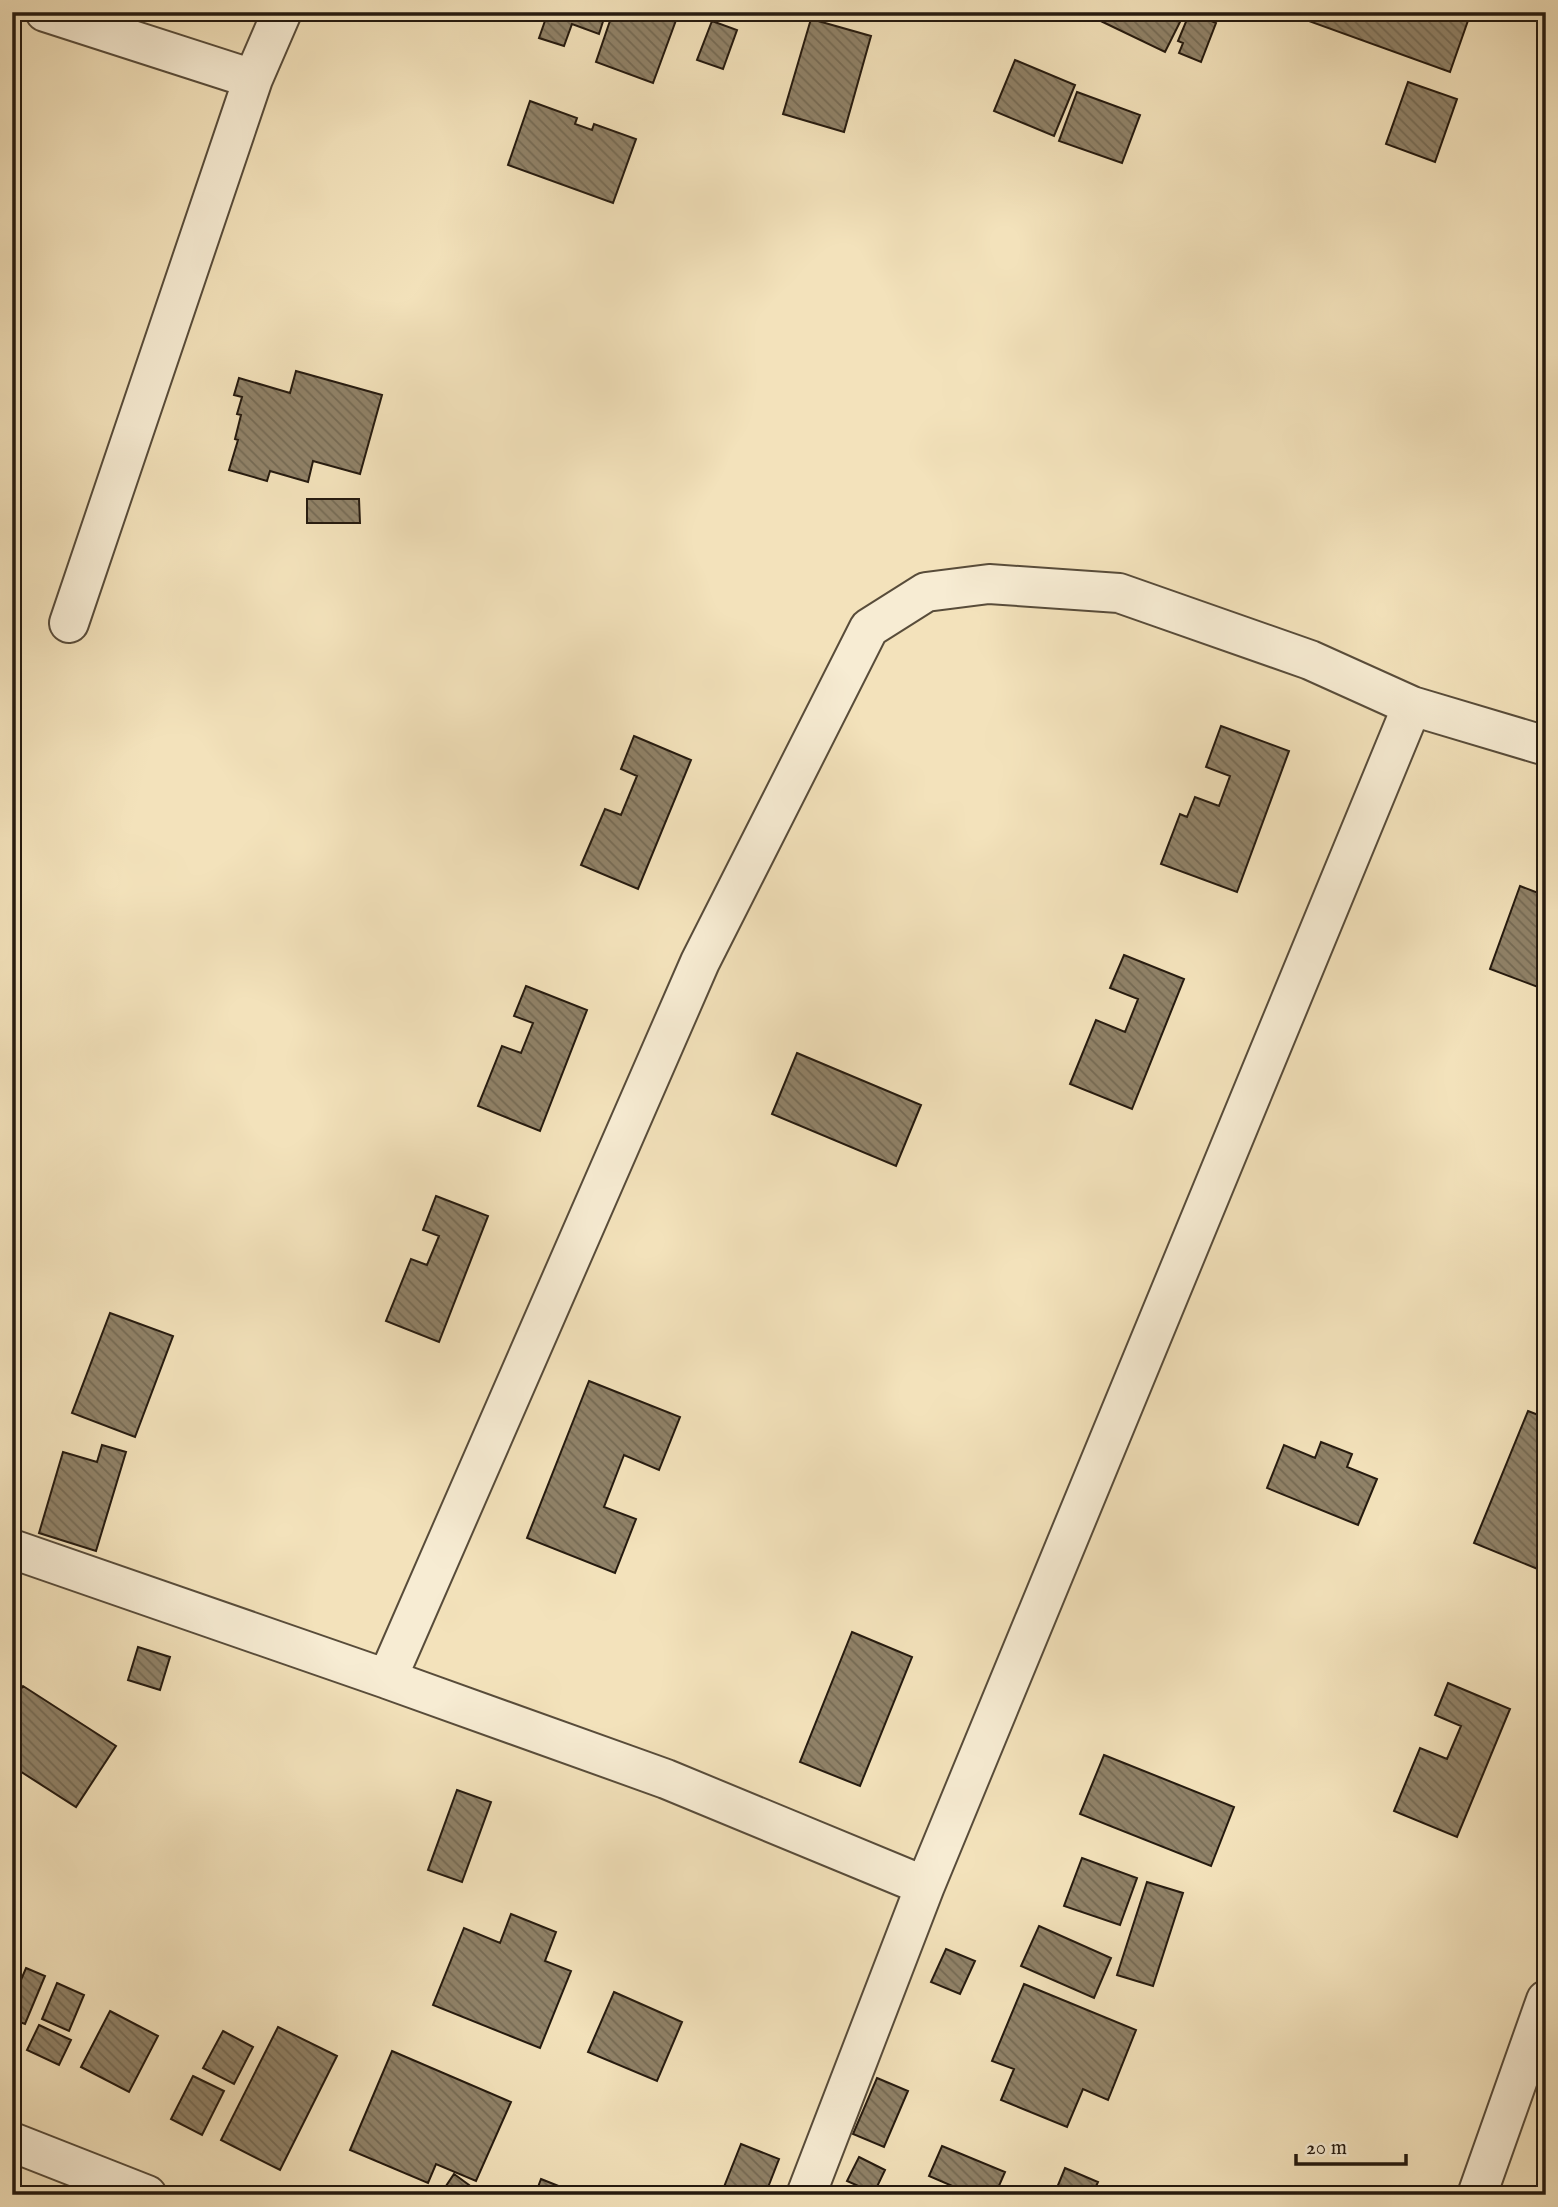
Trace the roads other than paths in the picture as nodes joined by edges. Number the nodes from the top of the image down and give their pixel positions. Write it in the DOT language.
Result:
graph roads {
  1 [pos="45,12"];
  2 [pos="282,12"];
  3 [pos="253,79"];
  4 [pos="69,623"];
  5 [pos="1412,706"];
  6 [pos="1546,746"];
  7 [pos="12,1549"];
  8 [pos="387,1679"];
  9 [pos="925,1886"];
  10 [pos="1546,2000"];
  11 [pos="12,2143"];
  12 [pos="147,2195"];
  13 [pos="806,2195"];
  14 [pos="1477,2195"];
  1 -- 3 [label="street"];
  2 -- 3 [label="street"];
  3 -- 4 [label="street"];
  5 -- 6 [label="street"];
  5 -- 8 [label="street"];
  5 -- 9 [label="street"];
  7 -- 8 [label="street"];
  8 -- 9 [label="street"];
  9 -- 13 [label="street"];
  10 -- 14 [label="street"];
  11 -- 12 [label="street"];
}
